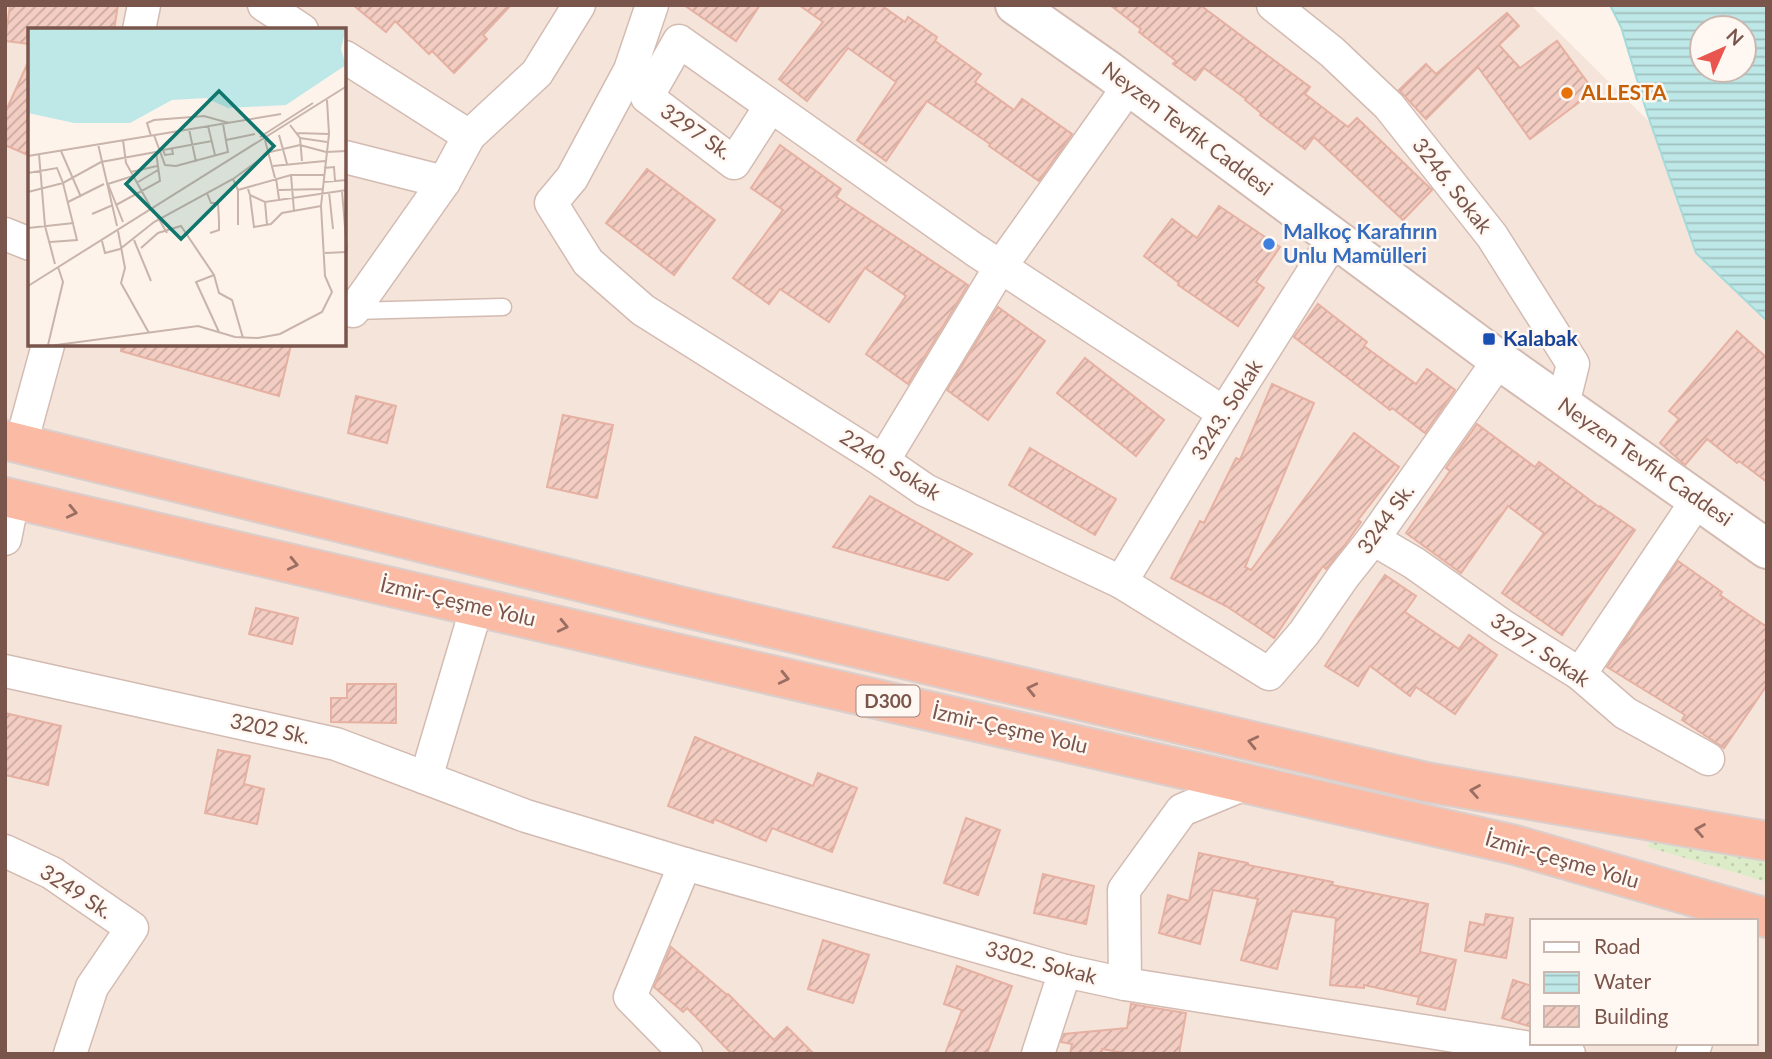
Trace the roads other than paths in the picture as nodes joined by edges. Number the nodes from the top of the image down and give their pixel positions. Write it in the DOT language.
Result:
graph roads {
  1 [pos="144,5"];
  2 [pos="264,5"];
  3 [pos="579,5"];
  4 [pos="652,5"];
  5 [pos="1015,5"];
  6 [pos="1273,5"];
  7 [pos="139,28"];
  8 [pos="299,28"];
  9 [pos="346,58"];
  10 [pos="1129,86"];
  11 [pos="770,107"];
  12 [pos="469,136"];
  13 [pos="346,157"];
  14 [pos="444,181"];
  15 [pos="5,234"];
  16 [pos="1335,239"];
  17 [pos="28,243"];
  18 [pos="1001,267"];
  19 [pos="503,307"];
  20 [pos="349,310"];
  21 [pos="48,346"];
  22 [pos="1499,360"];
  23 [pos="1563,404"];
  24 [pos="1224,413"];
  25 [pos="13,442"];
  26 [pos="883,461"];
  27 [pos="9,498"];
  28 [pos="1698,499"];
  29 [pos="5,539"];
  30 [pos="1373,539"];
  31 [pos="1767,549"];
  32 [pos="1121,582"];
  33 [pos="477,606"];
  34 [pos="5,671"];
  35 [pos="1269,674"];
  36 [pos="1580,674"];
  37 [pos="1708,760"];
  38 [pos="426,778"];
  39 [pos="1247,783"];
  40 [pos="526,816"];
  41 [pos="1767,841"];
  42 [pos="5,851"];
  43 [pos="685,864"];
  44 [pos="1753,917"];
  45 [pos="1065,971"];
  46 [pos="1125,984"];
  47 [pos="70,1054"];
  48 [pos="686,1054"];
  49 [pos="1038,1054"];
  50 [pos="1569,1054"];
  1 -- 7 [label="street"];
  2 -- 8 [label="street"];
  3 -- 12 [label="street"];
  4 -- 26 [label="street, 2240. Sokak"];
  5 -- 10 [label="street, Neyzen Tevfik Caddesi"];
  6 -- 23 [label="street, 3246. Sokak"];
  9 -- 12 [label="street"];
  10 -- 16 [label="street, Neyzen Tevfik Caddesi"];
  10 -- 18 [label="street"];
  11 -- 18 [label="street"];
  12 -- 14 [label="street"];
  13 -- 14 [label="street"];
  14 -- 20 [label="street"];
  15 -- 17 [label="street"];
  16 -- 22 [label="street, Neyzen Tevfik Caddesi"];
  16 -- 24 [label="street, 3243. Sokak"];
  18 -- 24 [label="street"];
  18 -- 26 [label="street"];
  19 -- 20 [label="lane"];
  21 -- 25 [label="street"];
  22 -- 23 [label="street, Neyzen Tevfik Caddesi"];
  22 -- 30 [label="street, 3244 Sk."];
  23 -- 28 [label="street, Neyzen Tevfik Caddesi"];
  24 -- 32 [label="street, 3243. Sokak"];
  41 -- 25 [label="highway, İzmir-Çeşme Yolu / D300, one-way"];
  26 -- 32 [label="street, 2240. Sokak"];
  27 -- 29 [label="street"];
  27 -- 33 [label="highway, İzmir-Çeşme Yolu / D300, one-way"];
  28 -- 31 [label="street, Neyzen Tevfik Caddesi"];
  28 -- 36 [label="street"];
  30 -- 35 [label="street, 3244 Sk."];
  30 -- 36 [label="street, 3297. Sokak"];
  32 -- 35 [label="street, 2240. Sokak"];
  33 -- 38 [label="street"];
  33 -- 39 [label="highway, İzmir-Çeşme Yolu / D300, one-way"];
  34 -- 38 [label="street, 3202 Sk."];
  36 -- 37 [label="street, 3297. Sokak"];
  38 -- 40 [label="street, 3202 Sk."];
  39 -- 44 [label="highway, İzmir-Çeşme Yolu / D300"];
  39 -- 46 [label="street"];
  40 -- 43 [label="street, 3302. Sokak"];
  42 -- 47 [label="street, 3249 Sk."];
  43 -- 45 [label="street, 3302. Sokak"];
  43 -- 48 [label="street"];
  45 -- 46 [label="street, 3302. Sokak"];
  45 -- 49 [label="street"];
  46 -- 50 [label="street, 3302. Sokak"];
}
